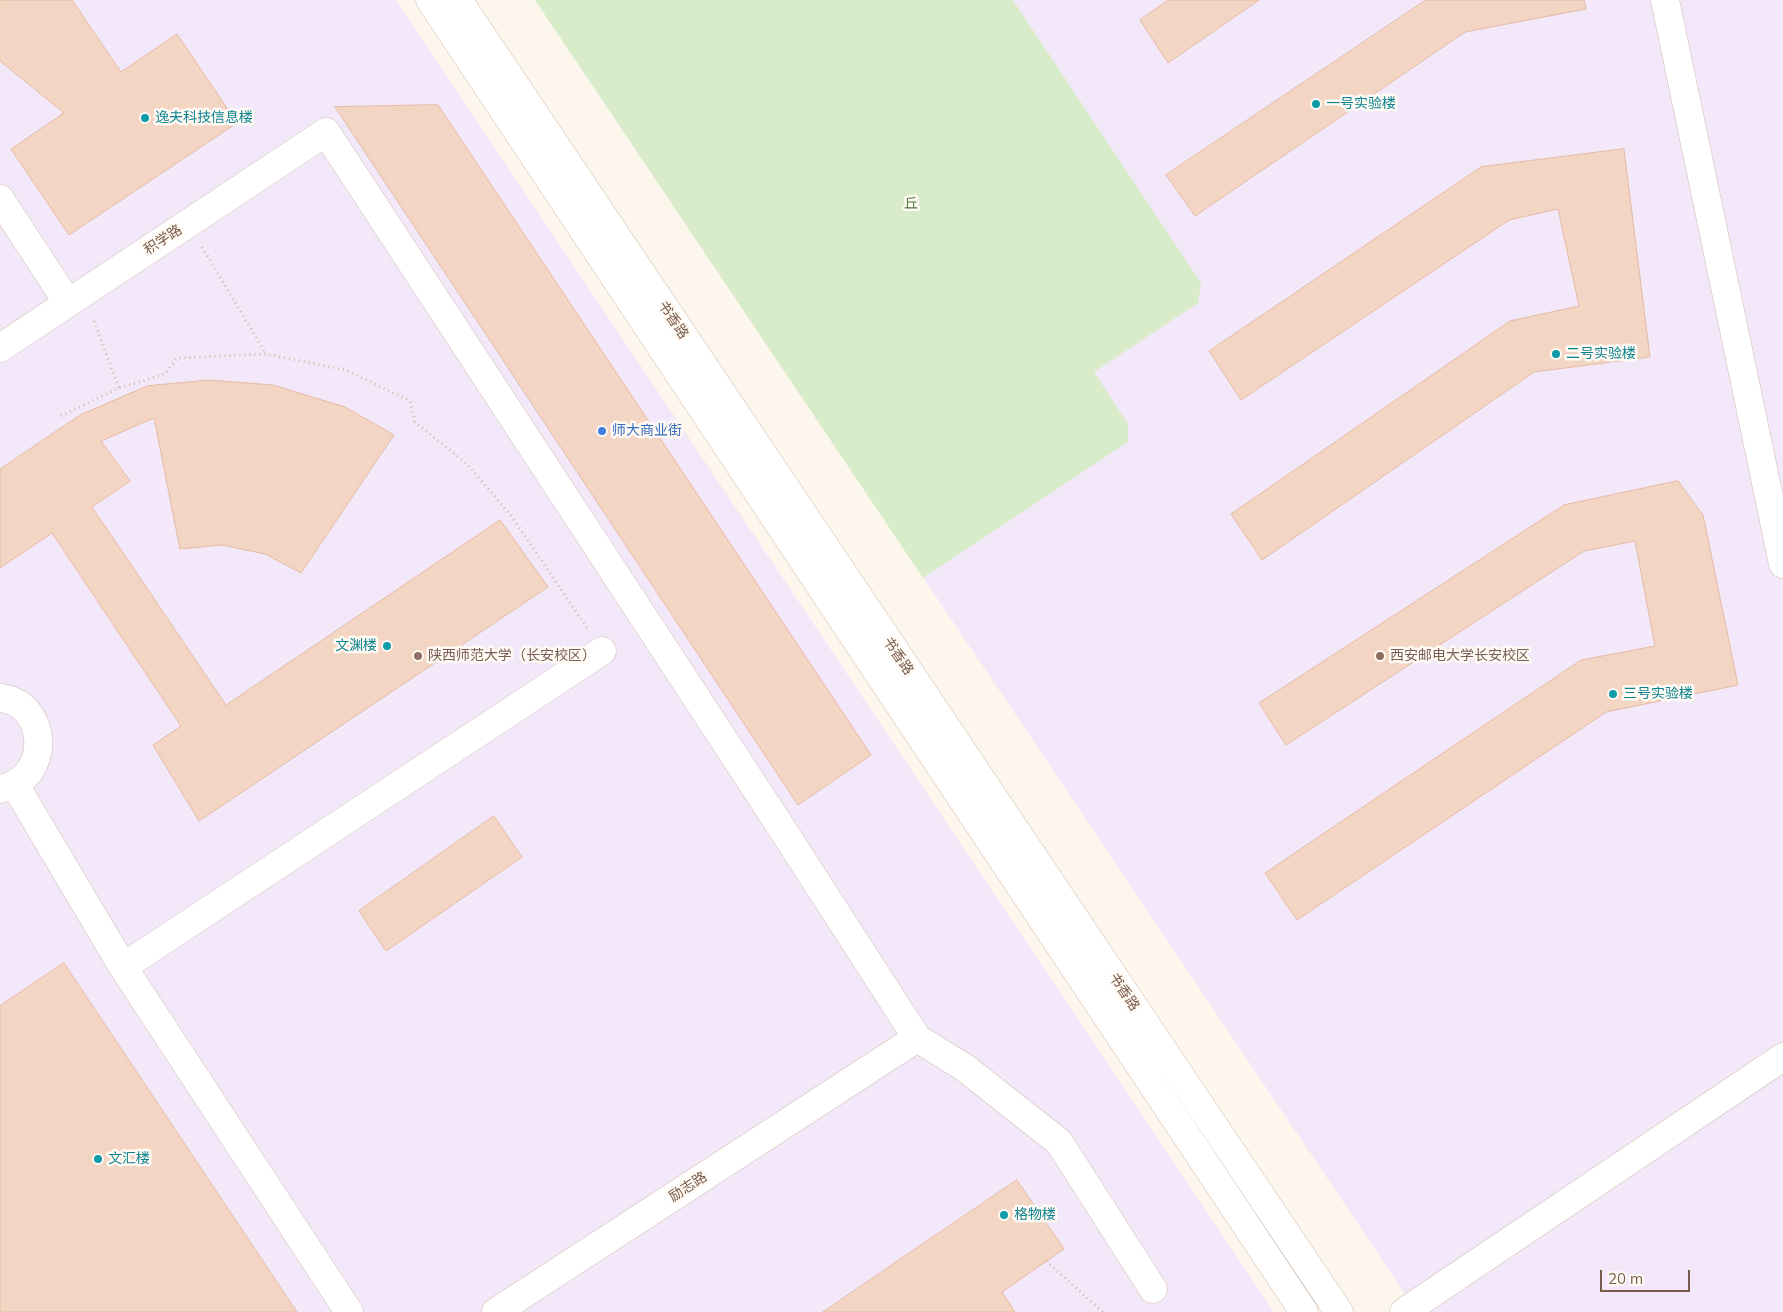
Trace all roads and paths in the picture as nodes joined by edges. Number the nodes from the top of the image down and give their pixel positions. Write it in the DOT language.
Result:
graph roads {
  1 [pos="430,0"];
  2 [pos="458,0"];
  3 [pos="1666,0"];
  4 [pos="0,200"];
  5 [pos="188,223"];
  6 [pos="73,300"];
  7 [pos="0,348"];
  8 [pos="266,354"];
  9 [pos="119,388"];
  10 [pos="61,416"];
  11 [pos="1783,564"];
  12 [pos="602,651"];
  13 [pos="0,698"];
  14 [pos="7,787"];
  15 [pos="123,967"];
  16 [pos="918,1038"];
  17 [pos="1783,1057"];
  18 [pos="1046,1261"];
  19 [pos="1153,1289"];
  20 [pos="349,1312"];
  21 [pos="496,1312"];
  22 [pos="1103,1312"];
  23 [pos="1304,1312"];
  24 [pos="1339,1312"];
  25 [pos="1404,1312"];
  1 -- 23 [label="street, 书香路"];
  2 -- 24 [label="street, 书香路"];
  3 -- 11 [label="street"];
  4 -- 6 [label="street"];
  5 -- 6 [label="street, 积学路"];
  5 -- 8 [label="path"];
  5 -- 16 [label="street, 积学路"];
  6 -- 7 [label="street, 积学路"];
  6 -- 9 [label="path"];
  8 -- 9 [label="path"];
  8 -- 12 [label="path"];
  9 -- 10 [label="path"];
  12 -- 15 [label="street"];
  13 -- 14 [label="street"];
  14 -- 15 [label="street"];
  15 -- 20 [label="street"];
  16 -- 19 [label="street"];
  16 -- 21 [label="street, 励志路"];
  17 -- 25 [label="street"];
  18 -- 22 [label="path"];
}
